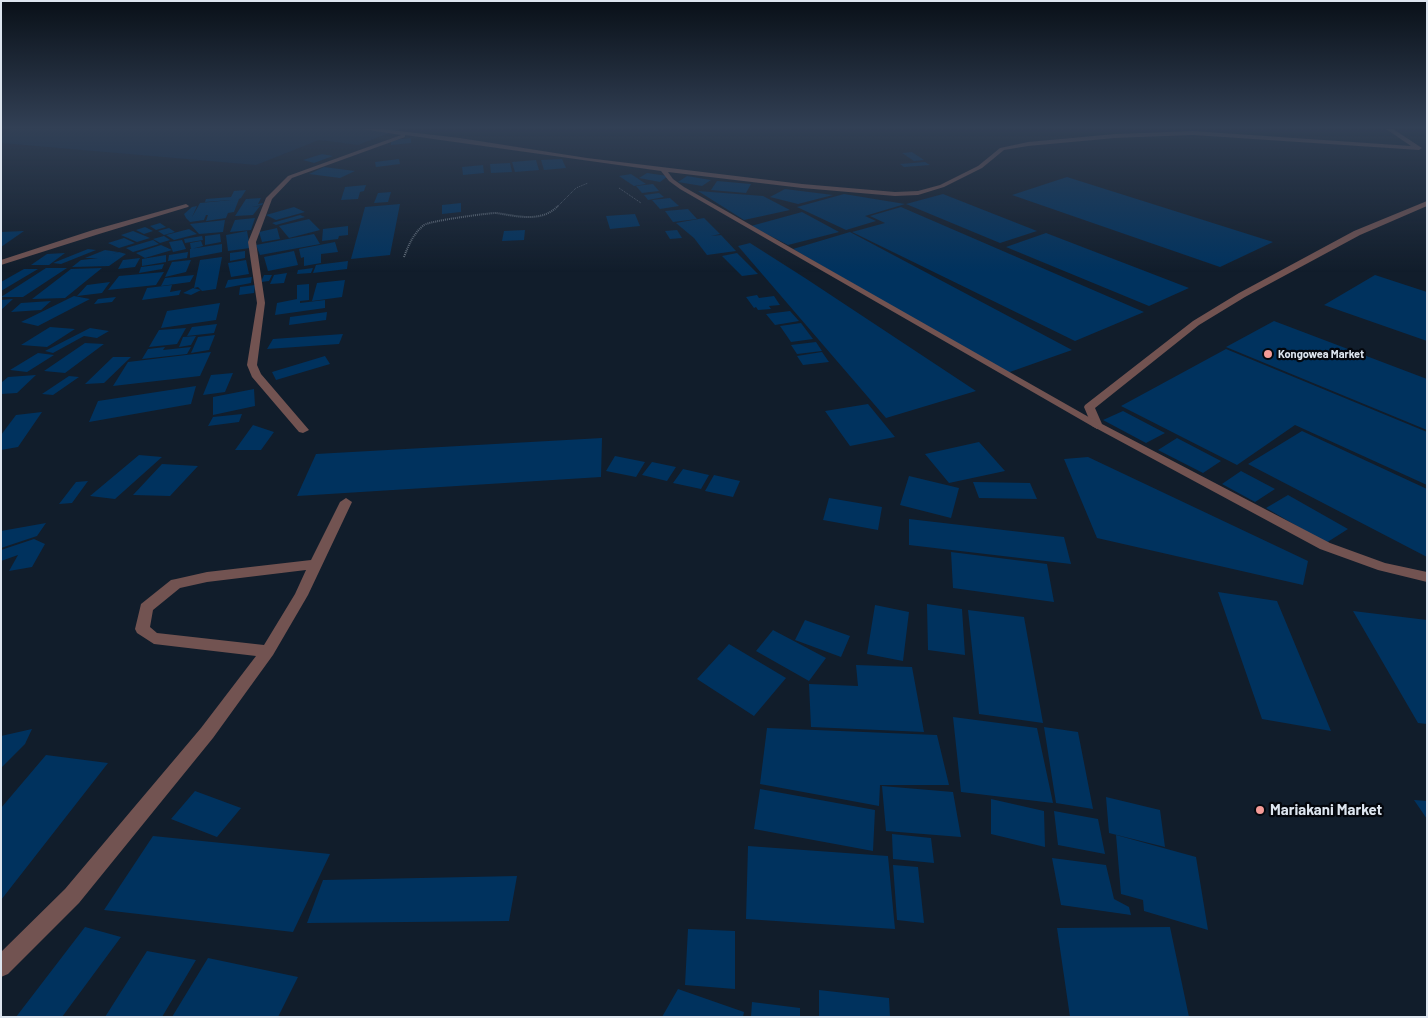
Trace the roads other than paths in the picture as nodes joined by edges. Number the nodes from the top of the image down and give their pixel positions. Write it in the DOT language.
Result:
graph roads {
  1 [pos="290,177"];
  2 [pos="668,177"];
  3 [pos="724,177"];
  4 [pos="961,177"];
  5 [pos="1427,203"];
  6 [pos="186,206"];
  7 [pos="1,263"];
  8 [pos="1097,426"];
  9 [pos="304,430"];
  10 [pos="346,502"];
  11 [pos="316,564"];
  12 [pos="1427,576"];
  13 [pos="268,651"];
  14 [pos="1,967"];
  1 -- 9 [label="street"];
  2 -- 8 [label="street"];
  3 -- 4 [label="street"];
  5 -- 8 [label="street"];
  6 -- 7 [label="street"];
  8 -- 12 [label="street"];
  10 -- 11 [label="street"];
  11 -- 13 [label="street"];
  11 -- 13 [label="street"];
  13 -- 14 [label="street"];
}
